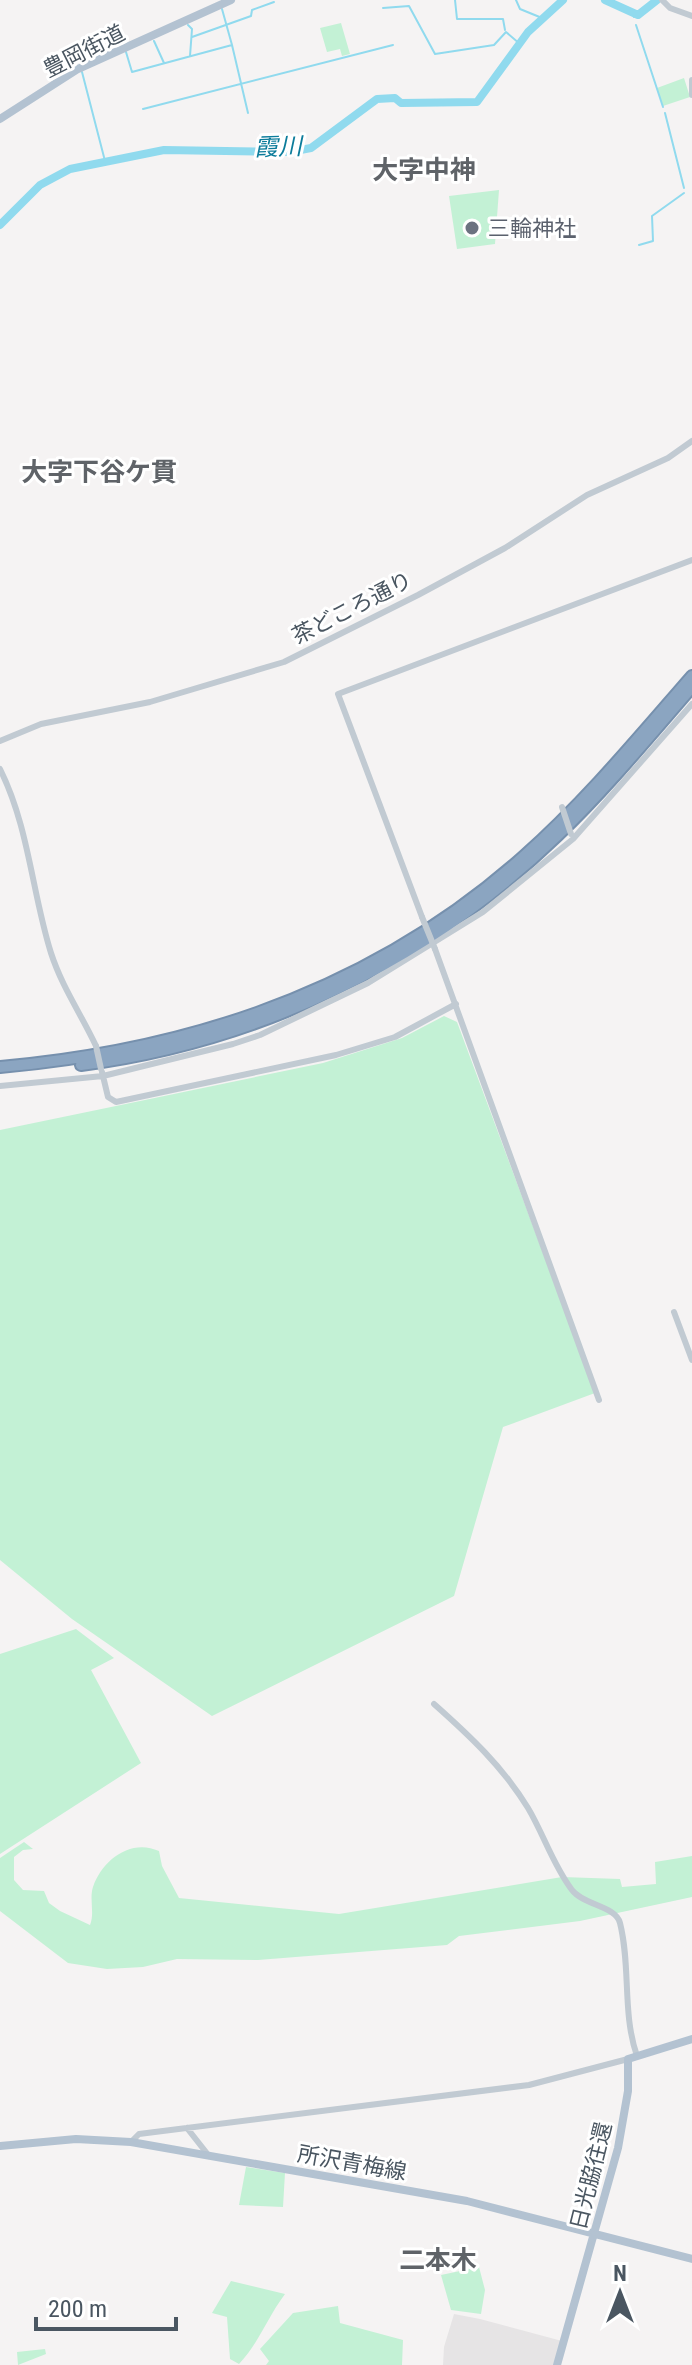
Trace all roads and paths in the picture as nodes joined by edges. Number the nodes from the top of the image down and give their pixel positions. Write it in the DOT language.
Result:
graph roads {
  1 [pos="231,0"];
  2 [pos="663,0"];
  3 [pos="692,16"];
  4 [pos="692,80"];
  5 [pos="692,95"];
  6 [pos="0,119"];
  7 [pos="692,441"];
  8 [pos="692,560"];
  9 [pos="692,676"];
  10 [pos="692,687"];
  11 [pos="692,704"];
  12 [pos="0,741"];
  13 [pos="0,769"];
  14 [pos="561,806"];
  15 [pos="572,837"];
  16 [pos="456,1004"];
  17 [pos="0,1067"];
  18 [pos="102,1073"];
  19 [pos="0,1074"];
  20 [pos="0,1086"];
  21 [pos="674,1312"];
  22 [pos="692,1360"];
  23 [pos="599,1400"];
  24 [pos="434,1704"];
  25 [pos="692,2039"];
  26 [pos="633,2057"];
  27 [pos="187,2128"];
  28 [pos="131,2142"];
  29 [pos="0,2146"];
  30 [pos="209,2156"];
  31 [pos="596,2233"];
  32 [pos="692,2259"];
  33 [pos="557,2365"];
  1 -- 6 [label="main road, 豊岡街道"];
  2 -- 3 [label="street"];
  4 -- 5 [label="street"];
  7 -- 12 [label="street, 茶どころ通り"];
  8 -- 16 [label="street, bridge"];
  9 -- 17 [label="highway"];
  10 -- 19 [label="highway"];
  11 -- 15 [label="street"];
  13 -- 18 [label="street, bridge"];
  14 -- 15 [label="street, bridge"];
  15 -- 18 [label="street"];
  16 -- 18 [label="street"];
  16 -- 23 [label="street"];
  18 -- 20 [label="street"];
  21 -- 22 [label="street"];
  24 -- 26 [label="street"];
  25 -- 26 [label="main road"];
  26 -- 27 [label="street"];
  26 -- 31 [label="main road, 日光脇往還"];
  27 -- 28 [label="street"];
  27 -- 30 [label="street"];
  28 -- 29 [label="main road, 所沢青梅線"];
  28 -- 30 [label="main road, 所沢青梅線"];
  30 -- 31 [label="main road, 所沢青梅線"];
  31 -- 32 [label="main road, 所沢青梅線"];
  31 -- 33 [label="main road, 日光脇往還"];
}
